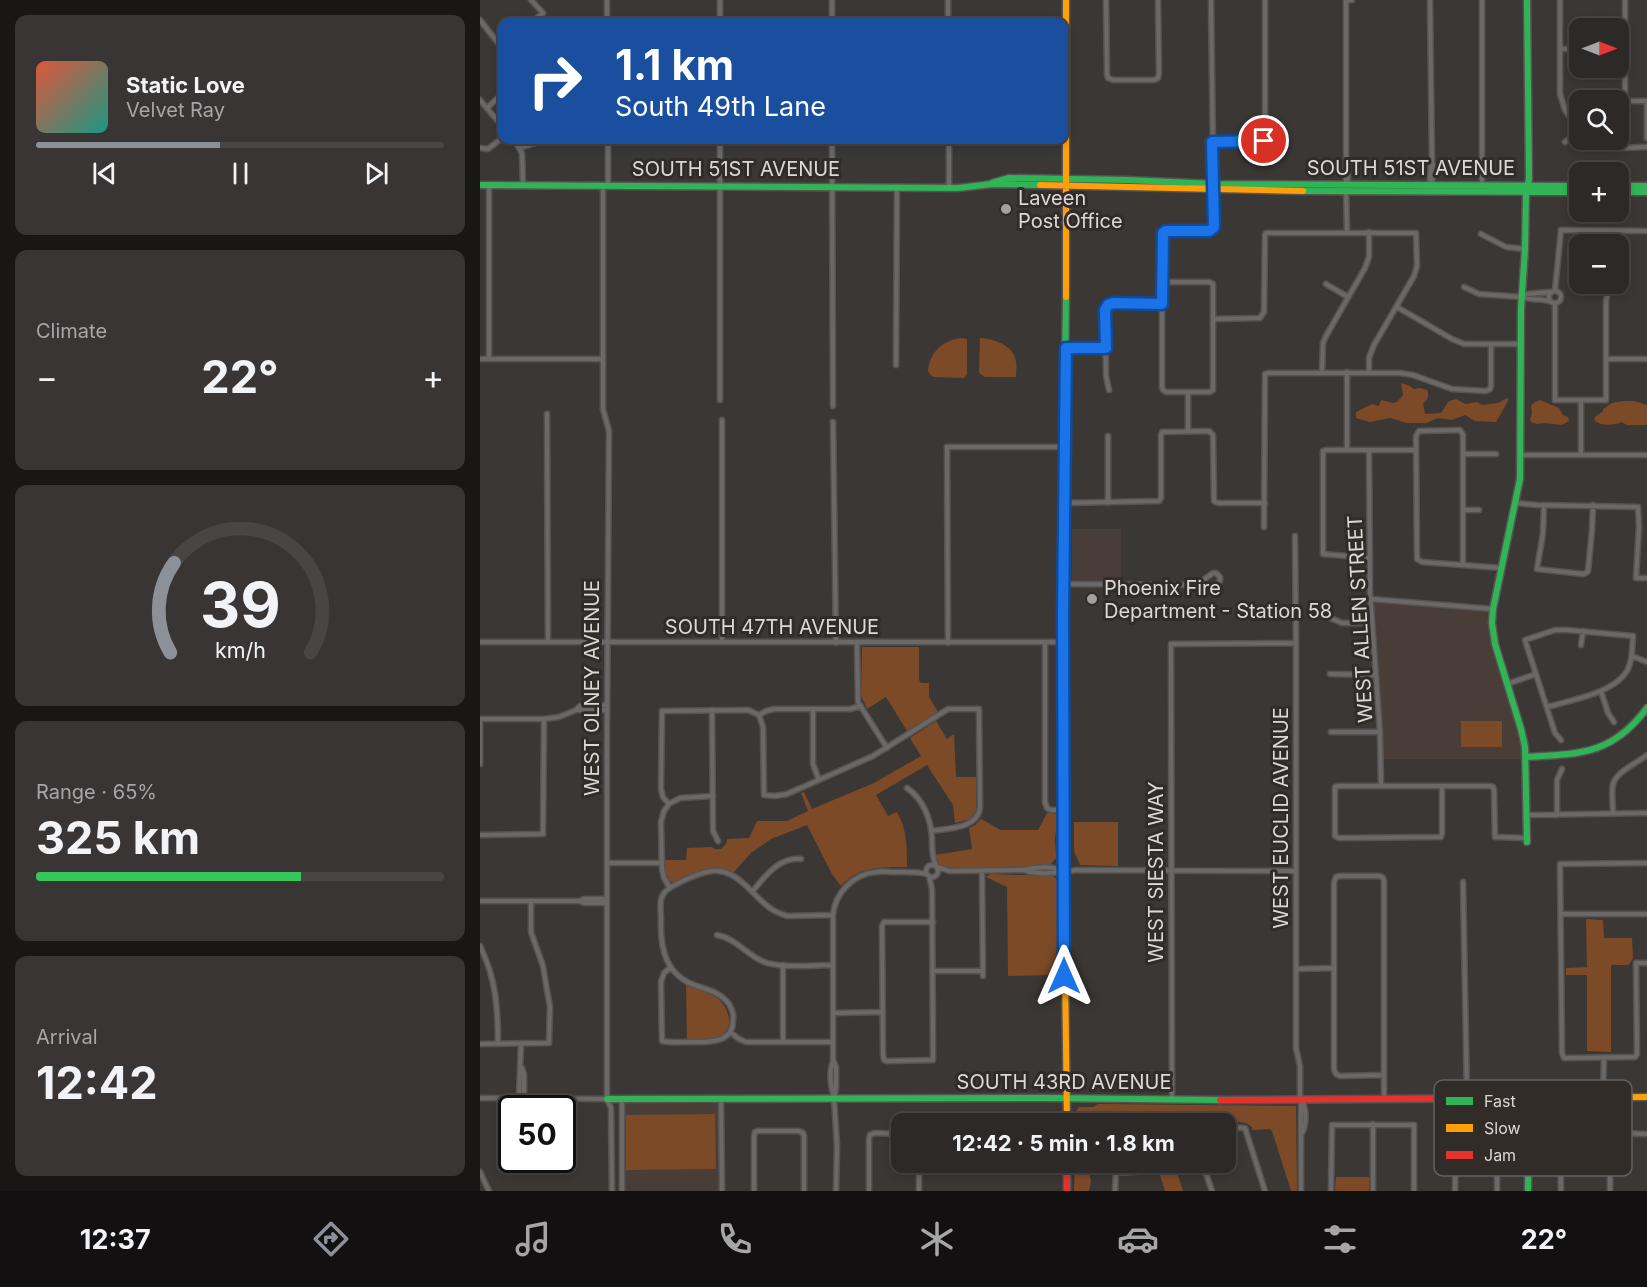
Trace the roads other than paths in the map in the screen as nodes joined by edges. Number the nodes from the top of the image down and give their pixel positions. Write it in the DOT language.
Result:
graph roads {
  1 [pos="531,0"];
  2 [pos="607,0"];
  3 [pos="720,0"];
  4 [pos="832,0"];
  5 [pos="948,0"];
  6 [pos="1066,0"];
  7 [pos="1106,0"];
  8 [pos="1158,0"];
  9 [pos="1211,0"];
  10 [pos="1265,0"];
  11 [pos="1346,0"];
  12 [pos="1352,0"];
  13 [pos="1430,0"];
  14 [pos="1482,0"];
  15 [pos="1527,0"];
  16 [pos="1560,0"];
  17 [pos="1625,0"];
  18 [pos="537,18"];
  19 [pos="607,18"];
  20 [pos="720,18"];
  21 [pos="832,18"];
  22 [pos="948,18"];
  23 [pos="1066,18"];
  24 [pos="480,21"];
  25 [pos="498,43"];
  26 [pos="1560,49"];
  27 [pos="1569,49"];
  28 [pos="498,98"];
  29 [pos="480,100"];
  30 [pos="1647,101"];
  31 [pos="487,108"];
  32 [pos="1569,116"];
  33 [pos="498,121"];
  34 [pos="1647,138"];
  35 [pos="1569,139"];
  36 [pos="498,141"];
  37 [pos="1212,142"];
  38 [pos="1565,142"];
  39 [pos="517,144"];
  40 [pos="532,144"];
  41 [pos="608,144"];
  42 [pos="720,144"];
  43 [pos="832,144"];
  44 [pos="949,144"];
  45 [pos="1066,144"];
  46 [pos="1629,147"];
  47 [pos="1647,147"];
  48 [pos="480,148"];
  49 [pos="520,148"];
  50 [pos="1167,181"];
  51 [pos="1066,182"];
  52 [pos="480,185"];
  53 [pos="489,185"];
  54 [pos="524,185"];
  55 [pos="605,185"];
  56 [pos="1482,185"];
  57 [pos="720,186"];
  58 [pos="832,186"];
  59 [pos="1569,186"];
  60 [pos="1629,186"];
  61 [pos="1647,186"];
  62 [pos="897,187"];
  63 [pos="1134,187"];
  64 [pos="1214,187"];
  65 [pos="949,188"];
  66 [pos="1346,188"];
  67 [pos="1432,188"];
  68 [pos="1527,188"];
  69 [pos="1569,191"];
  70 [pos="1629,192"];
  71 [pos="1647,192"];
  72 [pos="1611,231"];
  73 [pos="1647,231"];
  74 [pos="1347,232"];
  75 [pos="1369,232"];
  76 [pos="1481,234"];
  77 [pos="1526,249"];
  78 [pos="1162,282"];
  79 [pos="1326,284"];
  80 [pos="1464,287"];
  81 [pos="1554,291"];
  82 [pos="1608,294"];
  83 [pos="1348,297"];
  84 [pos="1522,297"];
  85 [pos="1553,302"];
  86 [pos="1162,304"];
  87 [pos="1397,307"];
  88 [pos="1214,319"];
  89 [pos="1491,344"];
  90 [pos="1521,344"];
  91 [pos="1066,348"];
  92 [pos="1106,348"];
  93 [pos="480,358"];
  94 [pos="489,359"];
  95 [pos="603,359"];
  96 [pos="1606,359"];
  97 [pos="1647,359"];
  98 [pos="896,365"];
  99 [pos="1322,372"];
  100 [pos="1347,372"];
  101 [pos="1369,372"];
  102 [pos="1109,390"];
  103 [pos="1188,392"];
  104 [pos="720,400"];
  105 [pos="1581,400"];
  106 [pos="833,406"];
  107 [pos="547,414"];
  108 [pos="722,420"];
  109 [pos="833,422"];
  110 [pos="1188,431"];
  111 [pos="1108,435"];
  112 [pos="1064,447"];
  113 [pos="1347,450"];
  114 [pos="1369,450"];
  115 [pos="1416,450"];
  116 [pos="1463,454"];
  117 [pos="1496,454"];
  118 [pos="1581,454"];
  119 [pos="1521,455"];
  120 [pos="1647,455"];
  121 [pos="1064,503"];
  122 [pos="1108,503"];
  123 [pos="1265,503"];
  124 [pos="1516,503"];
  125 [pos="1544,505"];
  126 [pos="1593,506"];
  127 [pos="1463,510"];
  128 [pos="1479,510"];
  129 [pos="1264,527"];
  130 [pos="1294,536"];
  131 [pos="1369,558"];
  132 [pos="1463,565"];
  133 [pos="1502,568"];
  134 [pos="1647,578"];
  135 [pos="1063,584"];
  136 [pos="1196,585"];
  137 [pos="1370,599"];
  138 [pos="1493,609"];
  139 [pos="1328,617"];
  140 [pos="1372,623"];
  141 [pos="1583,631"];
  142 [pos="480,642"];
  143 [pos="548,642"];
  144 [pos="607,642"];
  145 [pos="722,642"];
  146 [pos="1063,642"];
  147 [pos="836,643"];
  148 [pos="857,643"];
  149 [pos="948,643"];
  150 [pos="1045,643"];
  151 [pos="1296,643"];
  152 [pos="1581,645"];
  153 [pos="1632,656"];
  154 [pos="1647,662"];
  155 [pos="1329,674"];
  156 [pos="1536,674"];
  157 [pos="1376,675"];
  158 [pos="1507,684"];
  159 [pos="1600,691"];
  160 [pos="861,706"];
  161 [pos="1547,707"];
  162 [pos="607,708"];
  163 [pos="813,709"];
  164 [pos="712,710"];
  165 [pos="1646,713"];
  166 [pos="759,715"];
  167 [pos="480,719"];
  168 [pos="544,719"];
  169 [pos="1614,722"];
  170 [pos="1331,732"];
  171 [pos="1380,732"];
  172 [pos="1561,740"];
  173 [pos="887,748"];
  174 [pos="1647,755"];
  175 [pos="1526,757"];
  176 [pos="480,764"];
  177 [pos="1562,769"];
  178 [pos="819,780"];
  179 [pos="1381,786"];
  180 [pos="1442,786"];
  181 [pos="908,788"];
  182 [pos="713,796"];
  183 [pos="669,804"];
  184 [pos="1064,810"];
  185 [pos="1647,813"];
  186 [pos="1557,814"];
  187 [pos="1613,814"];
  188 [pos="1527,815"];
  189 [pos="931,831"];
  190 [pos="480,835"];
  191 [pos="1527,840"];
  192 [pos="718,841"];
  193 [pos="932,854"];
  194 [pos="801,859"];
  195 [pos="607,863"];
  196 [pos="662,863"];
  197 [pos="1647,863"];
  198 [pos="928,867"];
  199 [pos="937,867"];
  200 [pos="950,871"];
  201 [pos="982,871"];
  202 [pos="1064,871"];
  203 [pos="1171,871"];
  204 [pos="1296,871"];
  205 [pos="916,872"];
  206 [pos="928,875"];
  207 [pos="936,876"];
  208 [pos="1463,882"];
  209 [pos="670,888"];
  210 [pos="932,889"];
  211 [pos="752,892"];
  212 [pos="480,901"];
  213 [pos="531,901"];
  214 [pos="607,901"];
  215 [pos="1561,914"];
  216 [pos="1647,914"];
  217 [pos="833,915"];
  218 [pos="933,922"];
  219 [pos="717,935"];
  220 [pos="480,946"];
  221 [pos="1647,963"];
  222 [pos="783,965"];
  223 [pos="833,965"];
  224 [pos="671,967"];
  225 [pos="1334,968"];
  226 [pos="1296,969"];
  227 [pos="933,971"];
  228 [pos="883,1012"];
  229 [pos="833,1013"];
  230 [pos="730,1032"];
  231 [pos="783,1042"];
  232 [pos="833,1042"];
  233 [pos="480,1044"];
  234 [pos="498,1044"];
  235 [pos="521,1044"];
  236 [pos="1604,1058"];
  237 [pos="1384,1075"];
  238 [pos="1467,1080"];
  239 [pos="1604,1080"];
  240 [pos="521,1095"];
  241 [pos="480,1098"];
  242 [pos="498,1098"];
  243 [pos="834,1098"];
  244 [pos="576,1099"];
  245 [pos="607,1099"];
  246 [pos="622,1099"];
  247 [pos="721,1099"];
  248 [pos="1067,1099"];
  249 [pos="1301,1099"];
  250 [pos="1384,1099"];
  251 [pos="1434,1099"];
  252 [pos="1172,1100"];
  253 [pos="1066,1113"];
  254 [pos="1373,1124"];
  255 [pos="1236,1128"];
  256 [pos="891,1134"];
  257 [pos="480,1172"];
  258 [pos="919,1173"];
  259 [pos="1066,1173"];
  260 [pos="1116,1173"];
  261 [pos="1206,1173"];
  262 [pos="1455,1176"];
  263 [pos="1528,1176"];
  264 [pos="489,1191"];
  265 [pos="612,1191"];
  266 [pos="622,1191"];
  267 [pos="722,1191"];
  268 [pos="754,1191"];
  269 [pos="804,1191"];
  270 [pos="836,1191"];
  271 [pos="869,1191"];
  272 [pos="919,1191"];
  273 [pos="1066,1191"];
  274 [pos="1116,1191"];
  275 [pos="1212,1191"];
  276 [pos="1265,1191"];
  277 [pos="1301,1191"];
  278 [pos="1331,1191"];
  279 [pos="1373,1191"];
  280 [pos="1414,1191"];
  281 [pos="1455,1191"];
  282 [pos="1528,1191"];
  1 -- 18 [label="street"];
  2 -- 19 [label="street"];
  3 -- 20 [label="street"];
  4 -- 21 [label="street"];
  5 -- 22 [label="street"];
  6 -- 23 [label="main road"];
  7 -- 8 [label="street"];
  9 -- 37 [label="street"];
  10 -- 37 [label="street"];
  11 -- 12 [label="street"];
  11 -- 66 [label="street"];
  13 -- 67 [label="street"];
  14 -- 56 [label="street"];
  15 -- 68 [label="main road"];
  16 -- 26 [label="street"];
  17 -- 30 [label="street"];
  24 -- 25 [label="street"];
  26 -- 27 [label="street"];
  26 -- 32 [label="street"];
  28 -- 31 [label="street"];
  29 -- 31 [label="street"];
  30 -- 34 [label="street"];
  31 -- 33 [label="street"];
  35 -- 38 [label="street"];
  36 -- 48 [label="street"];
  37 -- 64 [label="street"];
  39 -- 49 [label="street"];
  40 -- 49 [label="street"];
  41 -- 55 [label="street, WEST OLNEY AVENUE"];
  42 -- 57 [label="street"];
  43 -- 58 [label="street"];
  44 -- 65 [label="street"];
  45 -- 51 [label="main road"];
  46 -- 47 [label="street"];
  49 -- 54 [label="street"];
  50 -- 51 [label="main road, SOUTH 51ST AVENUE"];
  50 -- 63 [label="main road"];
  50 -- 64 [label="main road, SOUTH 51ST AVENUE"];
  51 -- 63 [label="main road, SOUTH 51ST AVENUE"];
  51 -- 65 [label="main road, SOUTH 51ST AVENUE"];
  51 -- 91 [label="main road"];
  52 -- 53 [label="main road, SOUTH 51ST AVENUE"];
  53 -- 54 [label="main road, SOUTH 51ST AVENUE"];
  53 -- 94 [label="street"];
  54 -- 55 [label="main road, SOUTH 51ST AVENUE"];
  55 -- 57 [label="main road, SOUTH 51ST AVENUE"];
  55 -- 95 [label="street, WEST OLNEY AVENUE"];
  56 -- 67 [label="main road, SOUTH 51ST AVENUE"];
  56 -- 68 [label="main road, SOUTH 51ST AVENUE"];
  57 -- 58 [label="main road, SOUTH 51ST AVENUE"];
  57 -- 104 [label="street"];
  58 -- 62 [label="main road, SOUTH 51ST AVENUE"];
  58 -- 106 [label="street"];
  59 -- 68 [label="main road, SOUTH 51ST AVENUE"];
  60 -- 61 [label="main road"];
  62 -- 65 [label="main road, SOUTH 51ST AVENUE"];
  62 -- 98 [label="street"];
  63 -- 64 [label="main road, SOUTH 51ST AVENUE"];
  64 -- 66 [label="main road, SOUTH 51ST AVENUE"];
  64 -- 78 [label="street"];
  66 -- 67 [label="main road, SOUTH 51ST AVENUE"];
  66 -- 74 [label="street"];
  67 -- 68 [label="main road, SOUTH 51ST AVENUE"];
  68 -- 69 [label="main road, SOUTH 51ST AVENUE"];
  68 -- 77 [label="main road"];
  70 -- 71 [label="main road"];
  72 -- 73 [label="street"];
  72 -- 81 [label="street"];
  74 -- 75 [label="street"];
  74 -- 88 [label="street"];
  75 -- 83 [label="street"];
  75 -- 87 [label="street"];
  76 -- 77 [label="street"];
  77 -- 84 [label="main road"];
  78 -- 86 [label="street"];
  78 -- 88 [label="street"];
  79 -- 83 [label="street"];
  80 -- 84 [label="street"];
  81 -- 84 [label="street"];
  81 -- 85 [label="street"];
  81 -- 85 [label="street"];
  82 -- 96 [label="street"];
  83 -- 99 [label="street"];
  84 -- 85 [label="street"];
  84 -- 90 [label="main road"];
  85 -- 105 [label="street"];
  86 -- 92 [label="street"];
  86 -- 103 [label="street"];
  87 -- 89 [label="street"];
  87 -- 101 [label="street"];
  88 -- 103 [label="street"];
  89 -- 90 [label="street"];
  89 -- 101 [label="street"];
  90 -- 119 [label="main road"];
  91 -- 92 [label="street"];
  91 -- 112 [label="main road"];
  92 -- 102 [label="street"];
  93 -- 94 [label="street"];
  94 -- 95 [label="street"];
  95 -- 144 [label="street, WEST OLNEY AVENUE"];
  96 -- 97 [label="street"];
  96 -- 105 [label="street"];
  99 -- 100 [label="street"];
  99 -- 123 [label="street"];
  100 -- 101 [label="street"];
  100 -- 113 [label="street"];
  103 -- 110 [label="street"];
  105 -- 118 [label="street"];
  107 -- 143 [label="street"];
  108 -- 145 [label="street"];
  109 -- 147 [label="street"];
  110 -- 122 [label="street"];
  110 -- 123 [label="street"];
  111 -- 122 [label="street"];
  112 -- 121 [label="main road"];
  112 -- 149 [label="street"];
  113 -- 114 [label="street"];
  113 -- 131 [label="street"];
  114 -- 115 [label="street"];
  114 -- 131 [label="street, WEST ALLEN STREET"];
  115 -- 116 [label="street"];
  115 -- 132 [label="street"];
  116 -- 117 [label="street"];
  116 -- 127 [label="street"];
  118 -- 119 [label="street"];
  118 -- 120 [label="street"];
  119 -- 124 [label="main road"];
  121 -- 122 [label="street"];
  121 -- 135 [label="main road"];
  123 -- 129 [label="street"];
  124 -- 125 [label="street"];
  124 -- 133 [label="main road"];
  125 -- 126 [label="street"];
  125 -- 126 [label="street"];
  126 -- 134 [label="street"];
  127 -- 128 [label="street"];
  127 -- 132 [label="street"];
  130 -- 151 [label="street, WEST EUCLID AVENUE"];
  131 -- 137 [label="street, WEST ALLEN STREET"];
  132 -- 133 [label="street"];
  133 -- 138 [label="main road"];
  135 -- 136 [label="street"];
  135 -- 146 [label="main road"];
  136 -- 136 [label="street"];
  137 -- 138 [label="street"];
  137 -- 140 [label="street, WEST ALLEN STREET"];
  138 -- 158 [label="main road"];
  139 -- 140 [label="street"];
  140 -- 157 [label="street, WEST ALLEN STREET"];
  141 -- 152 [label="street"];
  141 -- 153 [label="street"];
  141 -- 156 [label="street"];
  142 -- 143 [label="street, SOUTH 47TH AVENUE"];
  143 -- 144 [label="street, SOUTH 47TH AVENUE"];
  144 -- 145 [label="street, SOUTH 47TH AVENUE"];
  144 -- 162 [label="street, WEST OLNEY AVENUE"];
  145 -- 147 [label="street, SOUTH 47TH AVENUE"];
  146 -- 150 [label="street, SOUTH 47TH AVENUE"];
  146 -- 184 [label="main road"];
  147 -- 148 [label="street, SOUTH 47TH AVENUE"];
  148 -- 149 [label="street, SOUTH 47TH AVENUE"];
  148 -- 160 [label="street"];
  149 -- 150 [label="street, SOUTH 47TH AVENUE"];
  150 -- 184 [label="street"];
  151 -- 203 [label="street, WEST SIESTA WAY"];
  151 -- 204 [label="street, WEST EUCLID AVENUE"];
  153 -- 154 [label="street"];
  153 -- 159 [label="street"];
  155 -- 157 [label="street"];
  156 -- 158 [label="street"];
  156 -- 161 [label="street"];
  157 -- 171 [label="street, WEST ALLEN STREET"];
  158 -- 175 [label="main road"];
  159 -- 161 [label="street"];
  159 -- 169 [label="street"];
  160 -- 163 [label="street"];
  160 -- 173 [label="street"];
  161 -- 172 [label="street"];
  162 -- 168 [label="street"];
  162 -- 195 [label="street, WEST OLNEY AVENUE"];
  163 -- 166 [label="street"];
  163 -- 178 [label="street"];
  164 -- 166 [label="street"];
  164 -- 182 [label="street"];
  164 -- 183 [label="street"];
  165 -- 175 [label="main road"];
  166 -- 178 [label="street"];
  167 -- 168 [label="street"];
  167 -- 176 [label="street"];
  168 -- 190 [label="street"];
  170 -- 171 [label="street"];
  171 -- 179 [label="street, WEST ALLEN STREET"];
  173 -- 178 [label="street"];
  173 -- 189 [label="street"];
  174 -- 187 [label="street"];
  175 -- 188 [label="main road"];
  177 -- 186 [label="street"];
  179 -- 180 [label="street"];
  179 -- 180 [label="street"];
  180 -- 191 [label="street"];
  181 -- 189 [label="street"];
  182 -- 183 [label="street"];
  182 -- 192 [label="street"];
  183 -- 196 [label="street"];
  184 -- 202 [label="main road"];
  185 -- 187 [label="street"];
  186 -- 187 [label="street"];
  186 -- 188 [label="street"];
  188 -- 191 [label="main road"];
  189 -- 193 [label="street"];
  193 -- 198 [label="street"];
  193 -- 199 [label="street"];
  194 -- 211 [label="street"];
  195 -- 196 [label="street"];
  195 -- 214 [label="street, WEST OLNEY AVENUE"];
  196 -- 209 [label="street"];
  197 -- 215 [label="street"];
  198 -- 199 [label="street"];
  198 -- 205 [label="street"];
  198 -- 206 [label="street"];
  199 -- 200 [label="street"];
  199 -- 207 [label="street"];
  200 -- 201 [label="street"];
  200 -- 207 [label="street"];
  201 -- 202 [label="street"];
  201 -- 227 [label="street"];
  202 -- 203 [label="street"];
  202 -- 248 [label="main road"];
  203 -- 204 [label="street"];
  203 -- 252 [label="street, WEST SIESTA WAY"];
  204 -- 226 [label="street, WEST EUCLID AVENUE"];
  205 -- 206 [label="street"];
  205 -- 217 [label="street"];
  206 -- 207 [label="street"];
  206 -- 210 [label="street"];
  207 -- 210 [label="street"];
  208 -- 238 [label="street"];
  209 -- 211 [label="street"];
  209 -- 224 [label="street"];
  210 -- 218 [label="street"];
  211 -- 217 [label="street"];
  212 -- 213 [label="street"];
  213 -- 214 [label="street"];
  213 -- 235 [label="street"];
  214 -- 245 [label="street, WEST OLNEY AVENUE"];
  215 -- 216 [label="street"];
  215 -- 236 [label="street"];
  217 -- 223 [label="street"];
  218 -- 227 [label="street"];
  218 -- 228 [label="street"];
  219 -- 222 [label="street"];
  220 -- 234 [label="street"];
  221 -- 236 [label="street"];
  222 -- 223 [label="street"];
  222 -- 231 [label="street"];
  223 -- 229 [label="street"];
  224 -- 230 [label="street"];
  224 -- 230 [label="street"];
  225 -- 226 [label="street"];
  225 -- 237 [label="street"];
  225 -- 237 [label="street"];
  226 -- 249 [label="street, WEST EUCLID AVENUE"];
  227 -- 228 [label="street"];
  228 -- 229 [label="street"];
  229 -- 232 [label="street"];
  230 -- 231 [label="street"];
  231 -- 232 [label="street"];
  232 -- 243 [label="street"];
  233 -- 234 [label="street"];
  234 -- 235 [label="street"];
  235 -- 240 [label="street"];
  236 -- 239 [label="street"];
  237 -- 250 [label="street"];
  241 -- 242 [label="street, SOUTH 43RD AVENUE"];
  243 -- 247 [label="main road, SOUTH 43RD AVENUE"];
  243 -- 248 [label="main road, SOUTH 43RD AVENUE"];
  243 -- 270 [label="street"];
  244 -- 245 [label="street, SOUTH 43RD AVENUE"];
  245 -- 246 [label="main road, SOUTH 43RD AVENUE"];
  245 -- 265 [label="street, WEST OLNEY AVENUE"];
  246 -- 247 [label="main road, SOUTH 43RD AVENUE"];
  246 -- 266 [label="street"];
  247 -- 267 [label="street"];
  248 -- 252 [label="main road, SOUTH 43RD AVENUE"];
  248 -- 253 [label="main road"];
  249 -- 250 [label="main road, SOUTH 43RD AVENUE"];
  249 -- 252 [label="main road, SOUTH 43RD AVENUE"];
  249 -- 277 [label="street, WEST EUCLID AVENUE"];
  250 -- 251 [label="main road, SOUTH 43RD AVENUE"];
  254 -- 278 [label="street"];
  254 -- 279 [label="street"];
  254 -- 280 [label="street"];
  255 -- 276 [label="street"];
  256 -- 271 [label="street"];
  257 -- 264 [label="street"];
  258 -- 272 [label="street"];
  259 -- 273 [label="main road"];
  260 -- 274 [label="street"];
  261 -- 275 [label="street"];
  262 -- 281 [label="street"];
  263 -- 282 [label="main road"];
  268 -- 269 [label="street"];
}
